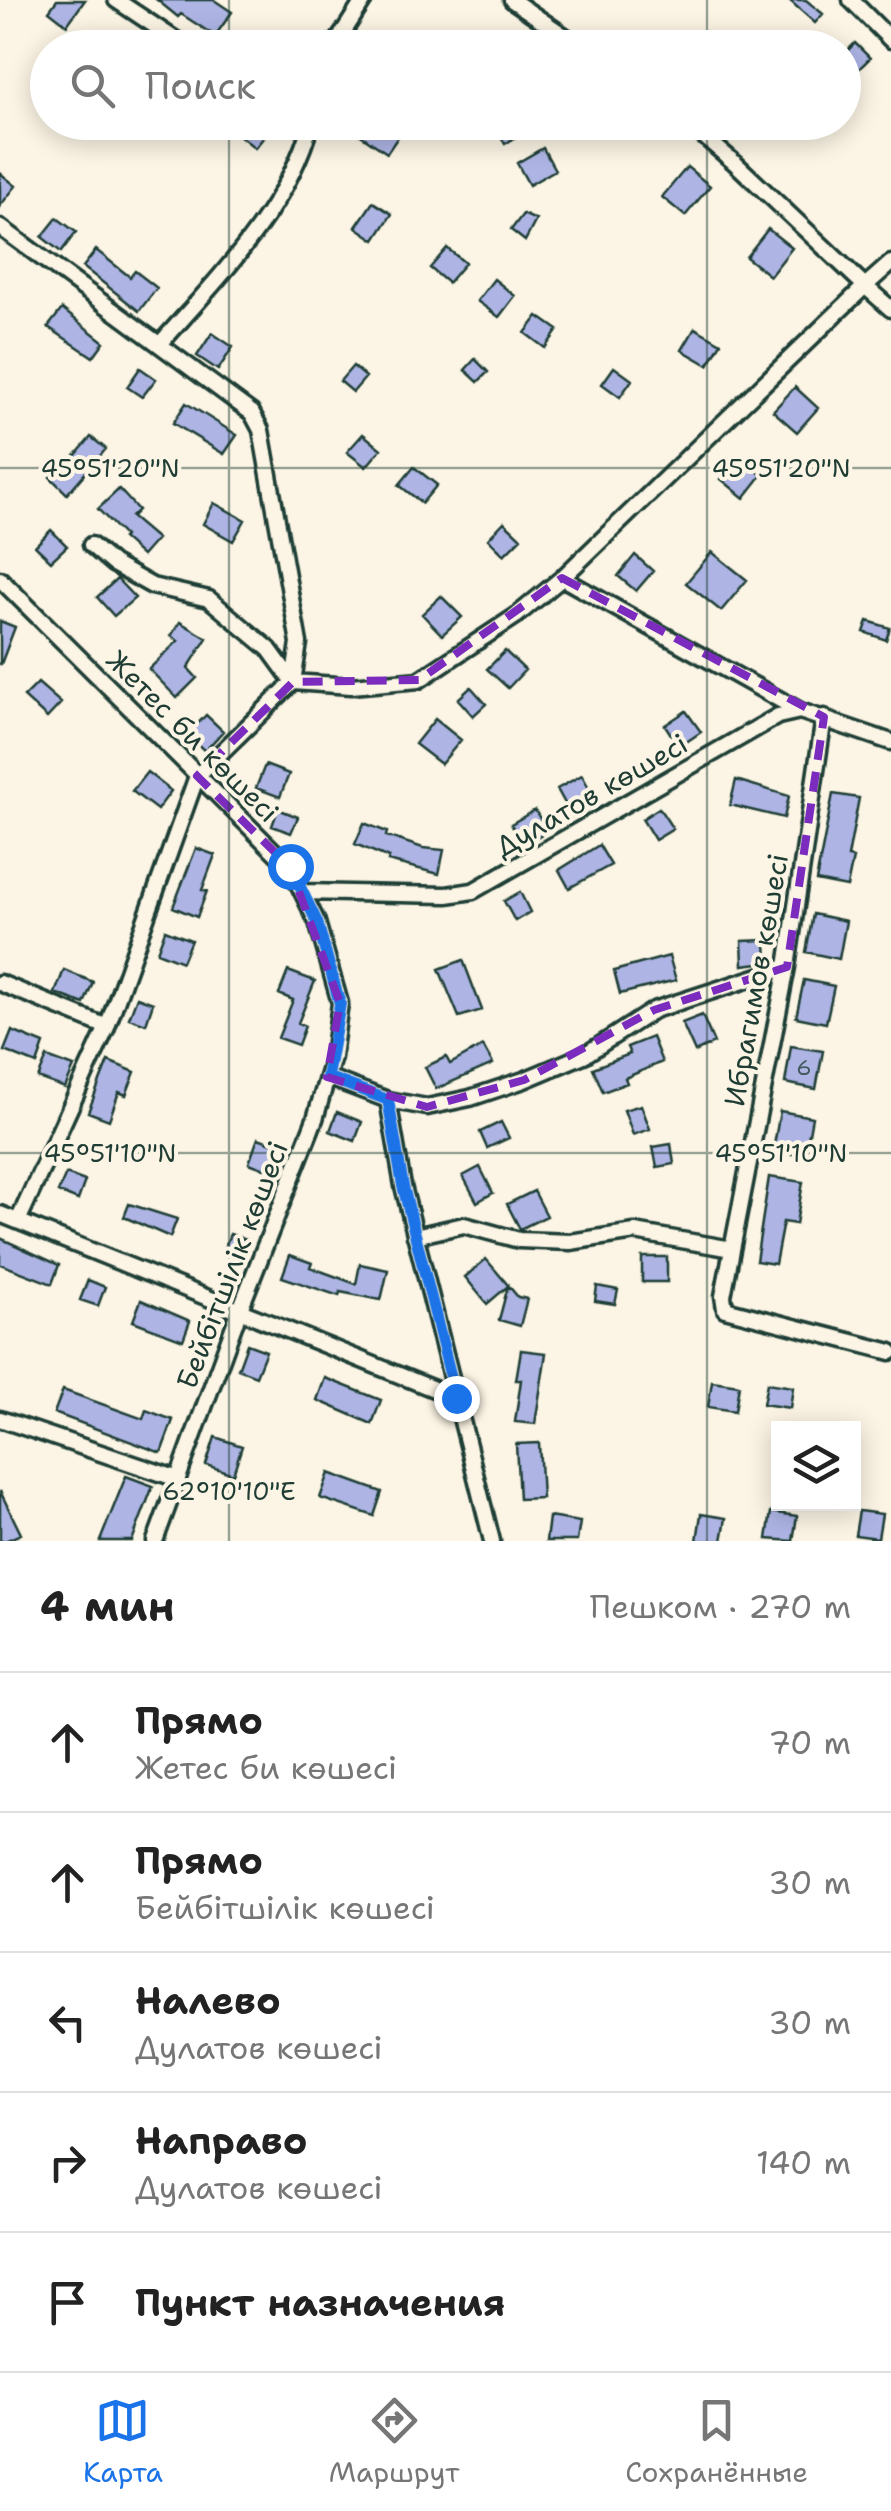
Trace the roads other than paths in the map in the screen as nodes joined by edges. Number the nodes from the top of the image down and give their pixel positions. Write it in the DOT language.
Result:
graph roads {
  1 [pos="116,0"];
  2 [pos="364,0"];
  3 [pos="512,0"];
  4 [pos="851,0"];
  5 [pos="161,30"];
  6 [pos="344,30"];
  7 [pos="556,30"];
  8 [pos="891,40"];
  9 [pos="302,140"];
  10 [pos="708,140"];
  11 [pos="0,227"];
  12 [pos="891,263"];
  13 [pos="865,286"];
  14 [pos="891,309"];
  15 [pos="160,344"];
  16 [pos="92,546"];
  17 [pos="562,578"];
  18 [pos="1,583"];
  19 [pos="294,682"];
  20 [pos="800,712"];
  21 [pos="824,717"];
  22 [pos="891,742"];
  23 [pos="198,776"];
  24 [pos="303,892"];
  25 [pos="787,967"];
  26 [pos="0,983"];
  27 [pos="340,1004"];
  28 [pos="107,1027"];
  29 [pos="327,1077"];
  30 [pos="388,1100"];
  31 [pos="0,1214"];
  32 [pos="18,1221"];
  33 [pos="415,1236"];
  34 [pos="732,1248"];
  35 [pos="239,1312"];
  36 [pos="891,1352"];
  37 [pos="456,1398"];
  38 [pos="0,1419"];
  39 [pos="178,1480"];
  40 [pos="155,1541"];
  41 [pos="492,1541"];
  1 -- 5 [label="street"];
  2 -- 6 [label="street"];
  3 -- 7 [label="street"];
  4 -- 8 [label="street"];
  9 -- 15 [label="street"];
  10 -- 13 [label="street"];
  11 -- 15 [label="street"];
  12 -- 13 [label="street"];
  13 -- 14 [label="street"];
  13 -- 17 [label="street"];
  15 -- 19 [label="street"];
  16 -- 19 [label="street"];
  17 -- 19 [label="street"];
  17 -- 20 [label="street"];
  18 -- 23 [label="street, Жетес би көшесі"];
  19 -- 23 [label="street"];
  20 -- 21 [label="street"];
  20 -- 24 [label="street, Дулатов көшесі"];
  21 -- 22 [label="street"];
  21 -- 25 [label="street, Ибрагимов көшесі"];
  23 -- 24 [label="street, Жетес би көшесі"];
  23 -- 28 [label="street"];
  24 -- 27 [label="street, Жетес би көшесі"];
  25 -- 30 [label="street"];
  25 -- 34 [label="street, Ибрагимов көшесі"];
  26 -- 28 [label="street"];
  27 -- 29 [label="street, Бейбітшілік көшесі"];
  28 -- 32 [label="street"];
  29 -- 30 [label="street"];
  29 -- 35 [label="street, Бейбітшілік көшесі"];
  30 -- 33 [label="street"];
  31 -- 32 [label="street"];
  32 -- 35 [label="street"];
  33 -- 34 [label="street"];
  33 -- 37 [label="street"];
  34 -- 36 [label="street, Ибрагимов көшесі"];
  35 -- 37 [label="street"];
  35 -- 39 [label="street, Бейбітшілік көшесі"];
  37 -- 41 [label="street"];
  38 -- 39 [label="street"];
  39 -- 40 [label="street, Бейбітшілік көшесі"];
}
